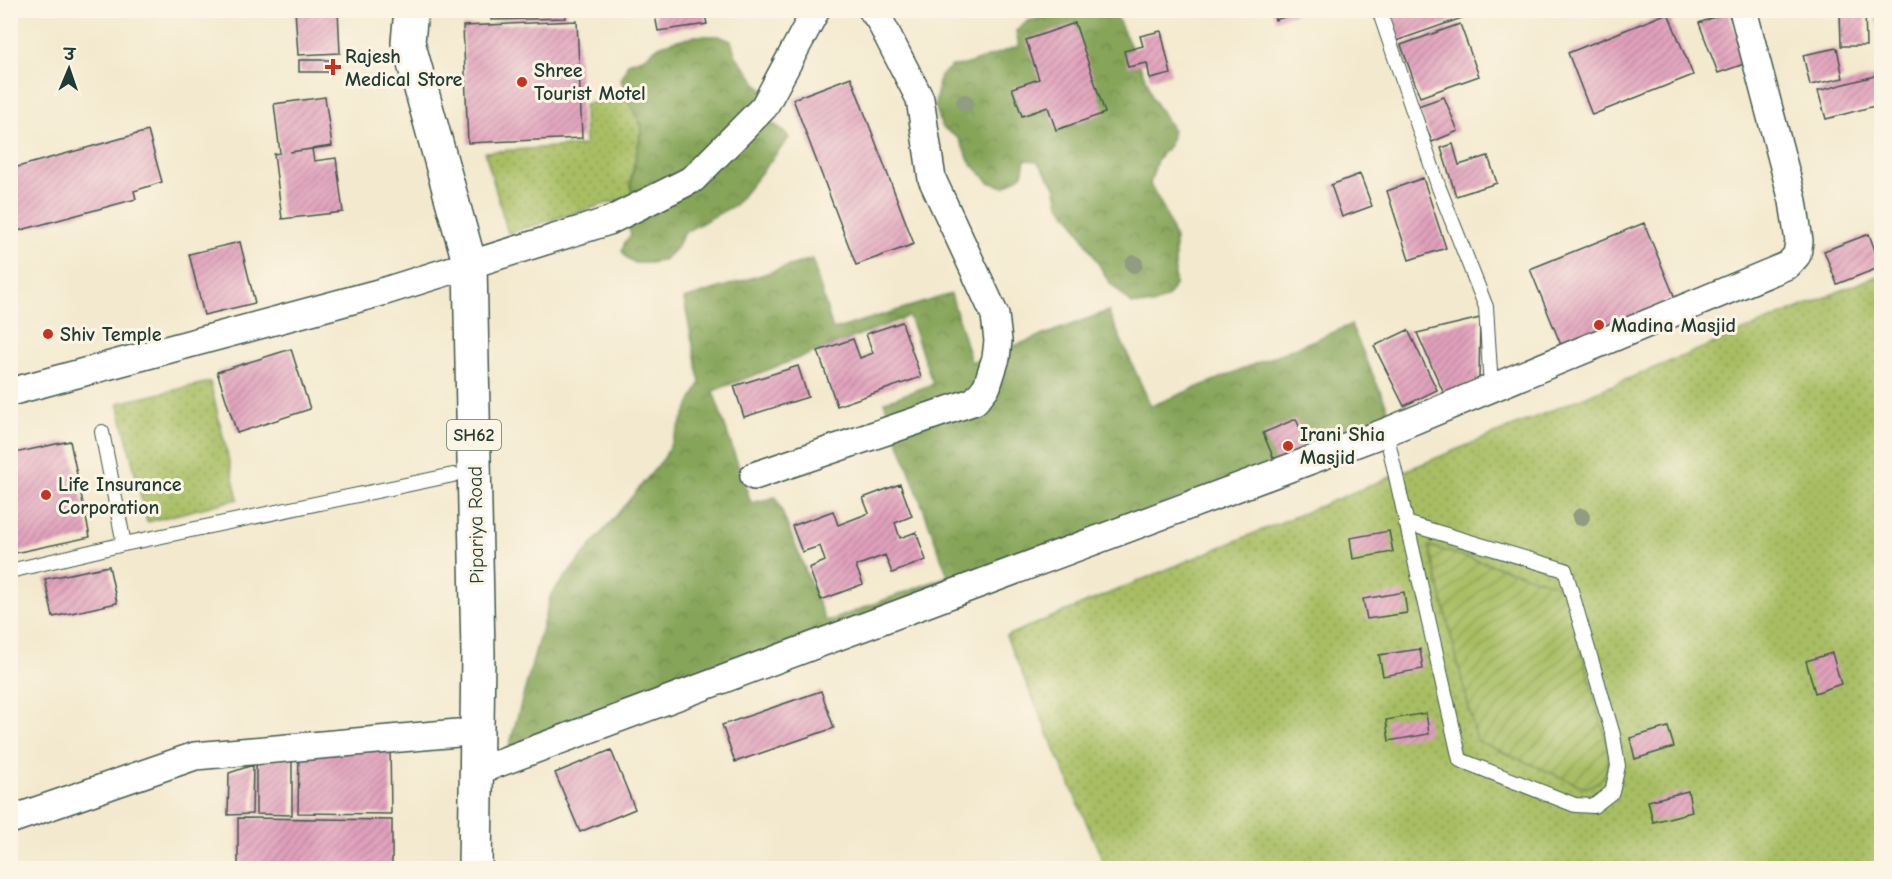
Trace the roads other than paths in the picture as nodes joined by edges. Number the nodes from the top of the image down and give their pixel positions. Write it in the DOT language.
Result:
graph roads {
  1 [pos="389,10"];
  2 [pos="411,10"];
  3 [pos="816,10"];
  4 [pos="1380,10"];
  5 [pos="1743,10"];
  6 [pos="879,12"];
  7 [pos="460,267"];
  8 [pos="1491,388"];
  9 [pos="10,392"];
  10 [pos="102,432"];
  11 [pos="1386,432"];
  12 [pos="453,475"];
  13 [pos="754,476"];
  14 [pos="1406,523"];
  15 [pos="124,544"];
  16 [pos="10,571"];
  17 [pos="467,733"];
  18 [pos="477,771"];
  19 [pos="10,820"];
  20 [pos="456,868"];
  21 [pos="475,868"];
  1 -- 7 [label="main road, Pipariya Road / SH62"];
  2 -- 7 [label="main road, Pipariya Road / SH62"];
  3 -- 7 [label="street"];
  4 -- 8 [label="lane"];
  5 -- 8 [label="street"];
  6 -- 13 [label="street"];
  7 -- 9 [label="street"];
  7 -- 12 [label="main road, Pipariya Road / SH62"];
  7 -- 17 [label="main road, Pipariya Road / SH62"];
  8 -- 11 [label="street"];
  10 -- 15 [label="lane"];
  11 -- 14 [label="lane"];
  11 -- 18 [label="street"];
  12 -- 15 [label="lane"];
  12 -- 17 [label="main road, Pipariya Road / SH62"];
  14 -- 14 [label="lane"];
  15 -- 16 [label="lane"];
  17 -- 18 [label="main road, Pipariya Road / SH62"];
  17 -- 19 [label="street"];
  17 -- 20 [label="main road, Pipariya Road / SH62"];
  18 -- 21 [label="main road, Pipariya Road / SH62"];
}
